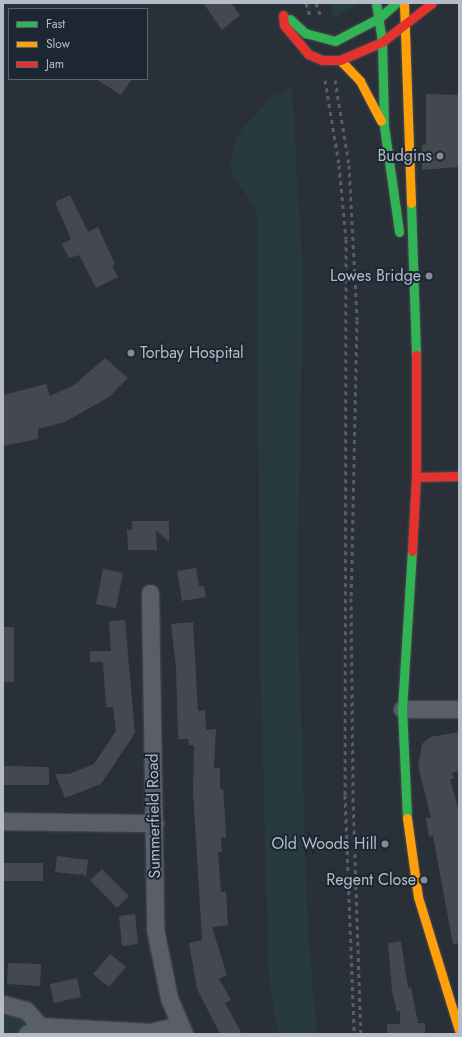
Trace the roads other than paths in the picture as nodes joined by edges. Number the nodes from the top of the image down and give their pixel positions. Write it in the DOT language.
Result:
graph roads {
  1 [pos="376,3"];
  2 [pos="396,3"];
  3 [pos="404,3"];
  4 [pos="432,3"];
  5 [pos="276,6"];
  6 [pos="282,15"];
  7 [pos="379,18"];
  8 [pos="406,22"];
  9 [pos="382,42"];
  10 [pos="340,60"];
  11 [pos="384,126"];
  12 [pos="416,320"];
  13 [pos="459,476"];
  14 [pos="416,477"];
  15 [pos="150,593"];
  16 [pos="402,709"];
  17 [pos="459,709"];
  18 [pos="3,821"];
  19 [pos="155,823"];
  20 [pos="3,1004"];
  21 [pos="182,1029"];
  22 [pos="34,1030"];
  23 [pos="459,1030"];
  1 -- 7 [label="main road"];
  2 -- 7 [label="main road"];
  3 -- 8 [label="main road"];
  4 -- 8 [label="main road"];
  5 -- 6 [label="main road"];
  6 -- 7 [label="main road"];
  6 -- 10 [label="main road"];
  7 -- 9 [label="main road"];
  8 -- 9 [label="main road"];
  8 -- 12 [label="main road"];
  9 -- 10 [label="main road"];
  9 -- 11 [label="main road"];
  10 -- 11 [label="main road"];
  11 -- 12 [label="main road"];
  12 -- 14 [label="main road"];
  13 -- 14 [label="main road"];
  14 -- 16 [label="main road"];
  15 -- 19 [label="street, Summerfield Road"];
  16 -- 17 [label="street"];
  16 -- 23 [label="main road"];
  18 -- 19 [label="street"];
  19 -- 21 [label="street, Summerfield Road"];
  20 -- 22 [label="street"];
  21 -- 22 [label="street"];
}
